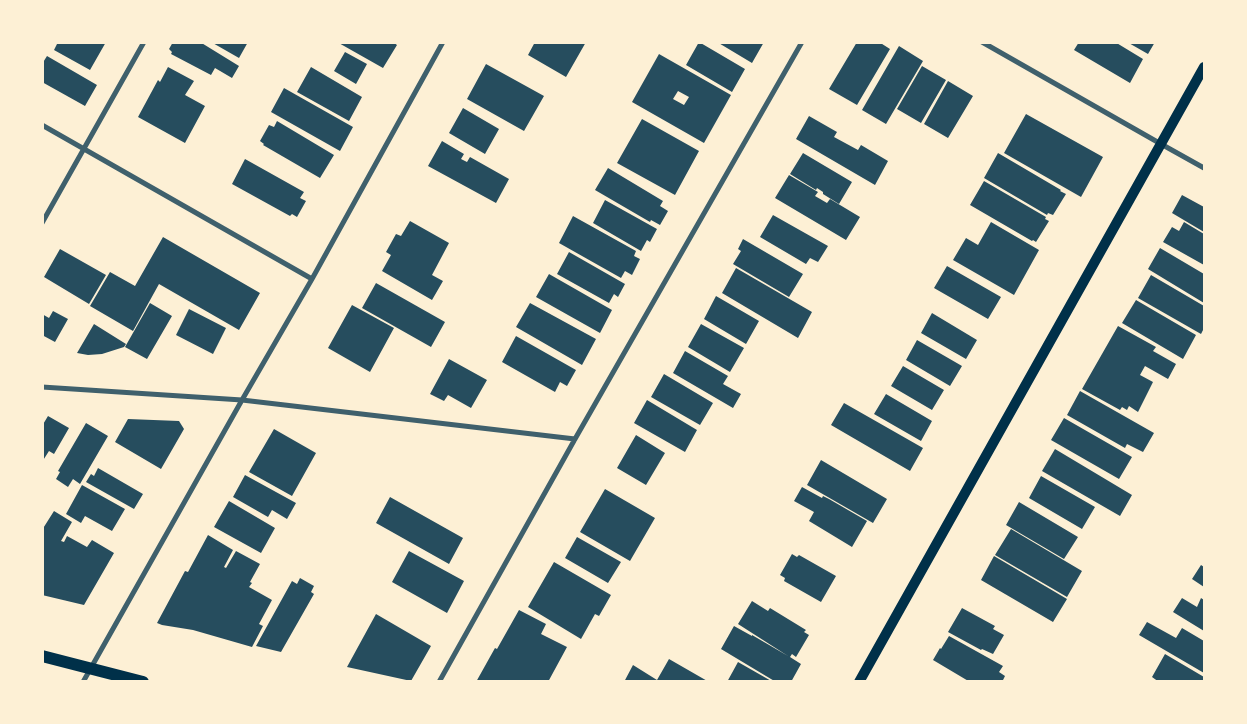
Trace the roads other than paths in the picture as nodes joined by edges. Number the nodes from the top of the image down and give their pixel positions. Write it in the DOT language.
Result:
graph roads {
  1 [pos="144,42"];
  2 [pos="443,42"];
  3 [pos="802,42"];
  4 [pos="982,42"];
  5 [pos="1204,67"];
  6 [pos="42,125"];
  7 [pos="1161,144"];
  8 [pos="84,149"];
  9 [pos="1204,168"];
  10 [pos="42,223"];
  11 [pos="312,279"];
  12 [pos="42,387"];
  13 [pos="242,400"];
  14 [pos="575,439"];
  15 [pos="42,656"];
  16 [pos="91,668"];
  17 [pos="83,682"];
  18 [pos="143,682"];
  19 [pos="439,682"];
  20 [pos="859,682"];
  1 -- 8 [label="street"];
  2 -- 11 [label="street"];
  3 -- 14 [label="street"];
  4 -- 7 [label="street"];
  5 -- 7 [label="main road"];
  6 -- 8 [label="street"];
  7 -- 9 [label="street"];
  7 -- 20 [label="main road"];
  8 -- 10 [label="street"];
  8 -- 11 [label="street"];
  11 -- 13 [label="street"];
  12 -- 13 [label="street"];
  13 -- 14 [label="street"];
  13 -- 16 [label="street"];
  14 -- 19 [label="street"];
  15 -- 16 [label="main road"];
  16 -- 17 [label="street"];
  16 -- 18 [label="main road"];
}
